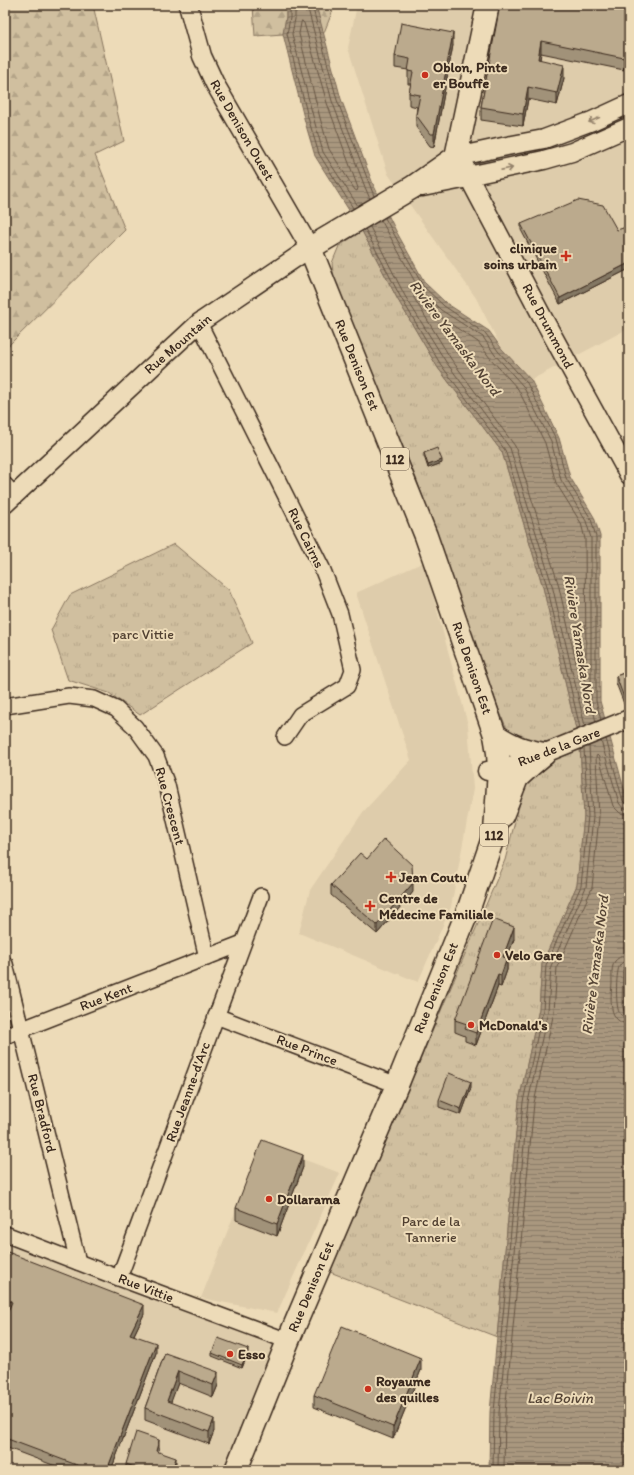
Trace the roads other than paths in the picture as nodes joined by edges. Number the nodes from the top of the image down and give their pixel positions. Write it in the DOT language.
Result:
graph roads {
  1 [pos="188,5"];
  2 [pos="488,5"];
  3 [pos="629,104"];
  4 [pos="629,127"];
  5 [pos="456,157"];
  6 [pos="468,176"];
  7 [pos="413,187"];
  8 [pos="310,248"];
  9 [pos="199,323"];
  10 [pos="629,475"];
  11 [pos="8,494"];
  12 [pos="473,673"];
  13 [pos="5,706"];
  14 [pos="624,721"];
  15 [pos="495,735"];
  16 [pos="285,736"];
  17 [pos="549,753"];
  18 [pos="493,771"];
  19 [pos="495,832"];
  20 [pos="261,896"];
  21 [pos="472,896"];
  22 [pos="243,943"];
  23 [pos="207,958"];
  24 [pos="5,964"];
  25 [pos="216,1016"];
  26 [pos="21,1030"];
  27 [pos="5,1036"];
  28 [pos="397,1085"];
  29 [pos="5,1234"];
  30 [pos="78,1262"];
  31 [pos="119,1278"];
  32 [pos="288,1341"];
  33 [pos="236,1470"];
  1 -- 8 [label="street, Rue Denison Ouest"];
  2 -- 5 [label="main road"];
  3 -- 5 [label="street, one-way"];
  6 -- 4 [label="street, one-way"];
  5 -- 6 [label="main road"];
  5 -- 7 [label="main road, Rue Mountain"];
  6 -- 7 [label="main road, Rue Mountain"];
  6 -- 10 [label="street, Rue Drummond"];
  7 -- 8 [label="main road, Rue Mountain"];
  8 -- 9 [label="street, Rue Mountain"];
  8 -- 12 [label="main road, Rue Denison Est / 112"];
  9 -- 11 [label="street, Rue Mountain"];
  9 -- 16 [label="street, Rue Cairns"];
  12 -- 15 [label="main road, Rue Denison Est / 112"];
  12 -- 18 [label="main road"];
  13 -- 23 [label="street, Rue Crescent"];
  14 -- 17 [label="street, Rue de la Gare"];
  15 -- 17 [label="main road"];
  15 -- 18 [label="main road, Rue Denison Est / 112"];
  17 -- 18 [label="street, Rue de la Gare"];
  17 -- 19 [label="main road"];
  18 -- 19 [label="main road, Rue Denison Est / 112"];
  18 -- 21 [label="main road"];
  19 -- 21 [label="main road, Rue Denison Est / 112"];
  20 -- 22 [label="street"];
  21 -- 28 [label="main road, Rue Denison Est / 112"];
  22 -- 23 [label="street"];
  22 -- 25 [label="street, Rue Jeanne-d'Arc"];
  23 -- 26 [label="street, Rue Kent"];
  24 -- 26 [label="street, Rue Bradford"];
  25 -- 28 [label="street, Rue Prince"];
  25 -- 31 [label="street, Rue Jeanne-d'Arc"];
  26 -- 27 [label="street, Rue Kent"];
  26 -- 30 [label="street, Rue Bradford"];
  28 -- 32 [label="main road, Rue Denison Est / 112"];
  29 -- 30 [label="street, Rue Vittie"];
  30 -- 31 [label="street, Rue Vittie"];
  31 -- 32 [label="street, Rue Vittie"];
  32 -- 33 [label="main road, Rue Denison Est / 112"];
}
